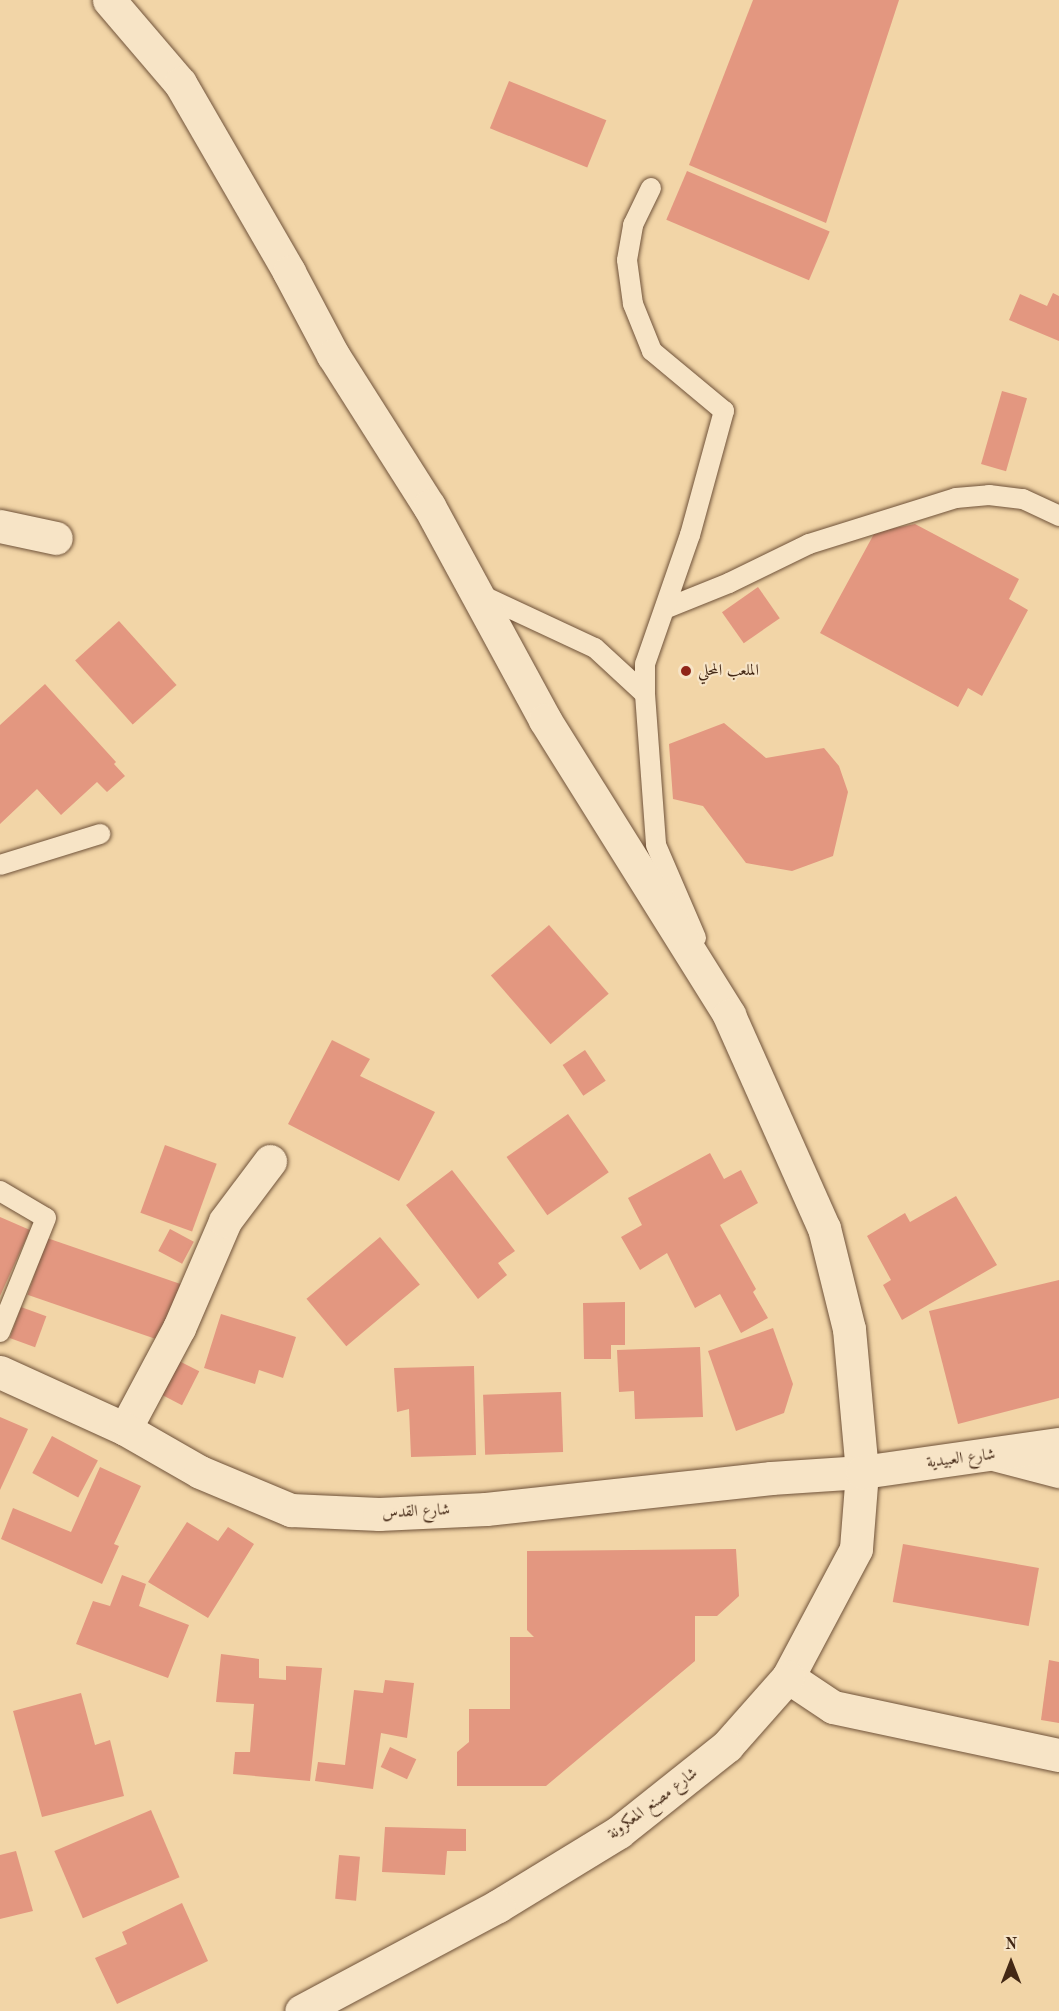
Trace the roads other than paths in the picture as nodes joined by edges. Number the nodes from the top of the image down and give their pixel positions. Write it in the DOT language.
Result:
graph roads {
  1 [pos="108,0"];
  2 [pos="651,188"];
  3 [pos="1059,516"];
  4 [pos="0,526"];
  5 [pos="56,538"];
  6 [pos="475,592"];
  7 [pos="667,608"];
  8 [pos="645,694"];
  9 [pos="100,834"];
  10 [pos="0,865"];
  11 [pos="729,1015"];
  12 [pos="270,1161"];
  13 [pos="0,1191"];
  14 [pos="0,1332"];
  15 [pos="0,1372"];
  16 [pos="125,1429"];
  17 [pos="1059,1444"];
  18 [pos="997,1455"];
  19 [pos="1059,1471"];
  20 [pos="862,1472"];
  21 [pos="788,1677"];
  22 [pos="1059,1755"];
  23 [pos="301,2011"];
  1 -- 6 [label="street, شارع مصنع المعكرونة"];
  2 -- 7 [label="lane"];
  3 -- 7 [label="lane"];
  4 -- 5 [label="street"];
  6 -- 8 [label="lane"];
  6 -- 11 [label="street, شارع مصنع المعكرونة"];
  7 -- 8 [label="lane"];
  8 -- 11 [label="lane"];
  9 -- 10 [label="lane"];
  11 -- 20 [label="street, شارع مصنع المعكرونة"];
  12 -- 16 [label="street"];
  13 -- 14 [label="lane"];
  15 -- 16 [label="street, شارع القدس"];
  16 -- 20 [label="street, شارع القدس"];
  17 -- 18 [label="street, شارع العبيدية"];
  18 -- 19 [label="street"];
  18 -- 20 [label="street, شارع العبيدية"];
  20 -- 21 [label="street, شارع مصنع المعكرونة"];
  21 -- 22 [label="street"];
  21 -- 23 [label="street, شارع مصنع المعكرونة"];
}
